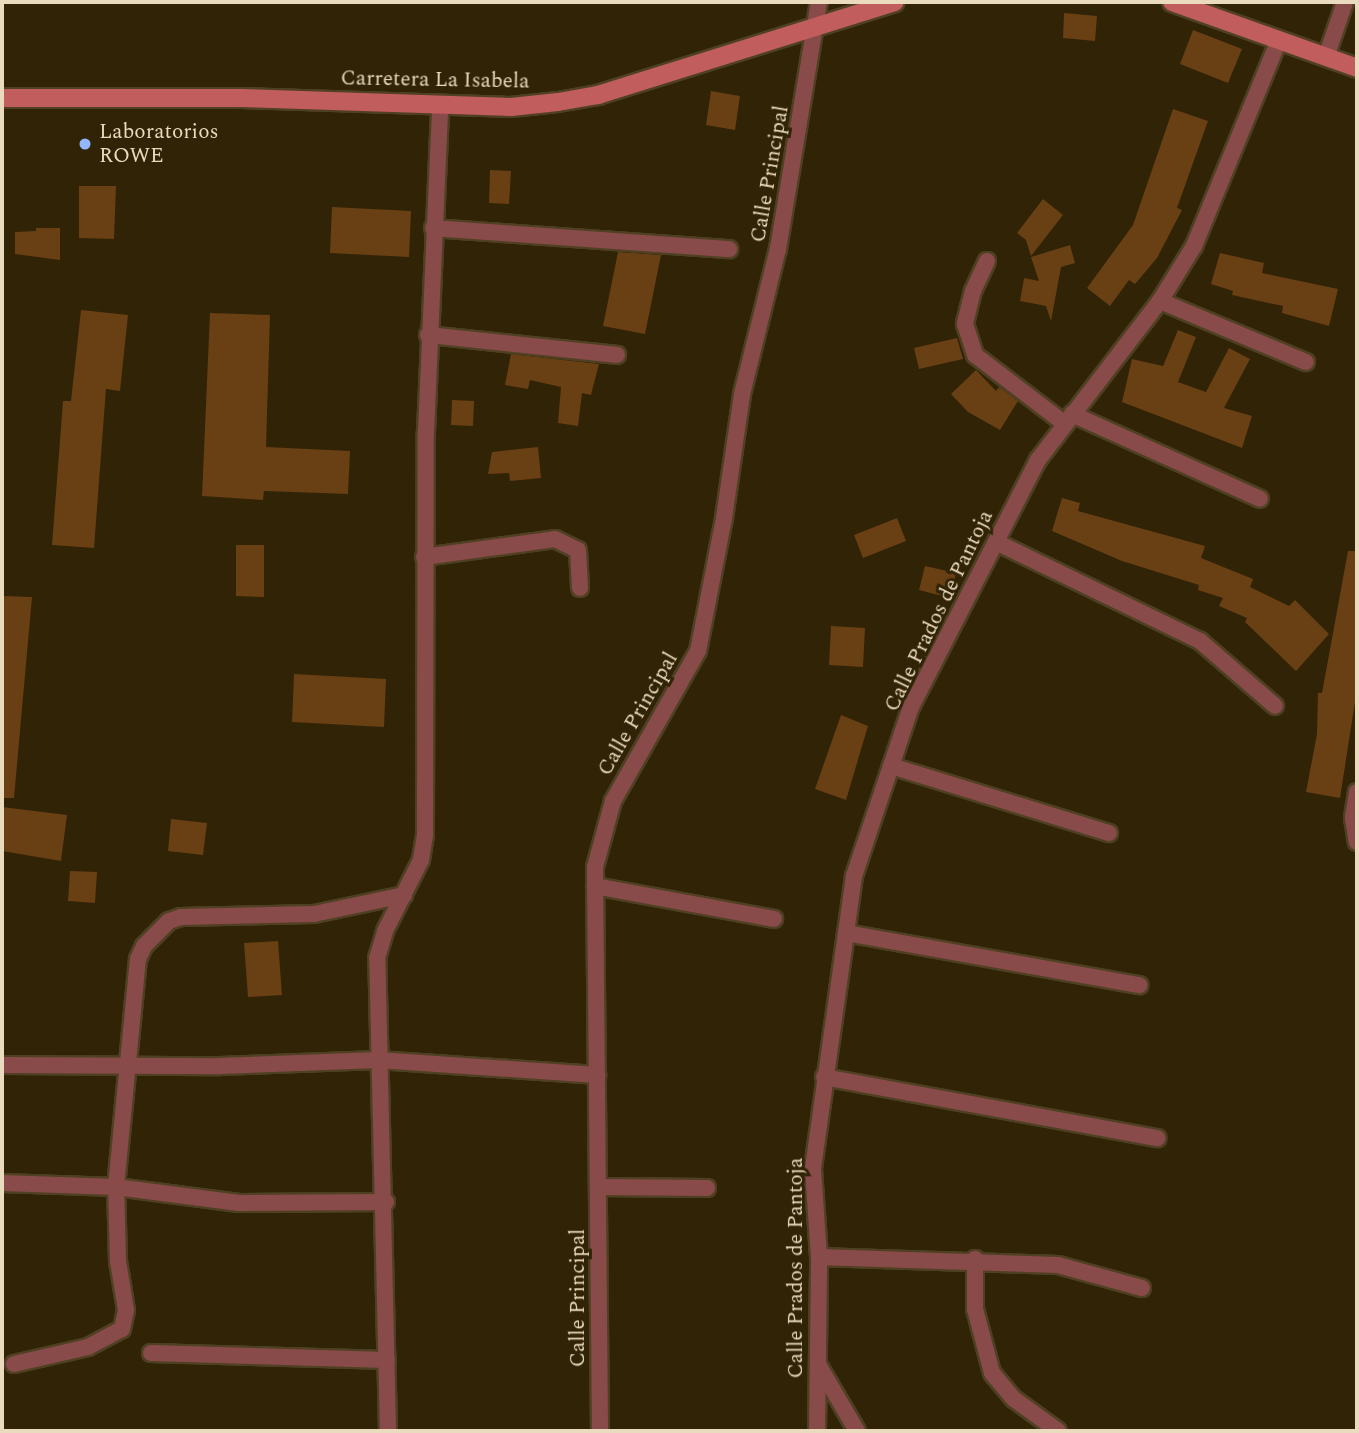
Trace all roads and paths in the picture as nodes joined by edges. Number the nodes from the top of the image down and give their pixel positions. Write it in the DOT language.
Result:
graph roads {
  1 [pos="819,2"];
  2 [pos="895,2"];
  3 [pos="1172,2"];
  4 [pos="1345,2"];
  5 [pos="819,26"];
  6 [pos="1279,40"];
  7 [pos="1326,57"];
  8 [pos="1357,68"];
  9 [pos="2,98"];
  10 [pos="440,105"];
  11 [pos="433,228"];
  12 [pos="729,249"];
  13 [pos="987,261"];
  14 [pos="1160,301"];
  15 [pos="428,335"];
  16 [pos="617,355"];
  17 [pos="1306,362"];
  18 [pos="1068,418"];
  19 [pos="1260,499"];
  20 [pos="996,542"];
  21 [pos="425,557"];
  22 [pos="580,588"];
  23 [pos="1275,706"];
  24 [pos="891,766"];
  25 [pos="1357,792"];
  26 [pos="1109,833"];
  27 [pos="1357,842"];
  28 [pos="595,886"];
  29 [pos="404,895"];
  30 [pos="774,919"];
  31 [pos="846,933"];
  32 [pos="1139,985"];
  33 [pos="378,1060"];
  34 [pos="2,1065"];
  35 [pos="127,1067"];
  36 [pos="597,1075"];
  37 [pos="824,1077"];
  38 [pos="1157,1138"];
  39 [pos="2,1183"];
  40 [pos="116,1187"];
  41 [pos="598,1187"];
  42 [pos="707,1188"];
  43 [pos="386,1202"];
  44 [pos="819,1256"];
  45 [pos="975,1259"];
  46 [pos="1142,1288"];
  47 [pos="151,1353"];
  48 [pos="387,1360"];
  49 [pos="14,1364"];
  50 [pos="818,1364"];
  51 [pos="388,1431"];
  52 [pos="600,1431"];
  53 [pos="817,1431"];
  54 [pos="858,1431"];
  55 [pos="1058,1431"];
  1 -- 5 [label="street, Calle Principal"];
  2 -- 5 [label="main road, Carretera La Isabela"];
  3 -- 6 [label="main road"];
  4 -- 7 [label="street"];
  5 -- 10 [label="main road, Carretera La Isabela"];
  5 -- 28 [label="street, Calle Principal"];
  6 -- 7 [label="main road"];
  6 -- 14 [label="street, Calle Prados de Pantoja"];
  7 -- 8 [label="main road"];
  9 -- 10 [label="main road, Carretera La Isabela"];
  10 -- 11 [label="street"];
  11 -- 12 [label="street"];
  11 -- 15 [label="street"];
  13 -- 18 [label="street"];
  14 -- 17 [label="street"];
  14 -- 18 [label="street, Calle Prados de Pantoja"];
  15 -- 16 [label="street"];
  15 -- 21 [label="street"];
  18 -- 19 [label="street"];
  18 -- 20 [label="street, Calle Prados de Pantoja"];
  20 -- 23 [label="street"];
  20 -- 24 [label="street, Calle Prados de Pantoja"];
  21 -- 22 [label="street"];
  21 -- 29 [label="street"];
  24 -- 26 [label="street"];
  24 -- 31 [label="street, Calle Prados de Pantoja"];
  25 -- 27 [label="street"];
  28 -- 30 [label="street"];
  28 -- 36 [label="street, Calle Principal"];
  29 -- 33 [label="street"];
  29 -- 35 [label="street"];
  31 -- 32 [label="street"];
  31 -- 37 [label="street, Calle Prados de Pantoja"];
  33 -- 35 [label="street"];
  33 -- 36 [label="street"];
  33 -- 43 [label="street"];
  34 -- 35 [label="street"];
  35 -- 40 [label="street"];
  36 -- 41 [label="street, Calle Principal"];
  37 -- 38 [label="street"];
  37 -- 44 [label="street, Calle Prados de Pantoja"];
  39 -- 40 [label="street"];
  40 -- 43 [label="street"];
  40 -- 49 [label="street"];
  41 -- 42 [label="street"];
  41 -- 52 [label="street, Calle Principal"];
  43 -- 48 [label="street"];
  44 -- 45 [label="street"];
  44 -- 50 [label="street, Calle Prados de Pantoja"];
  45 -- 46 [label="street"];
  45 -- 55 [label="street"];
  47 -- 48 [label="street"];
  48 -- 51 [label="street"];
  50 -- 53 [label="street, Calle Prados de Pantoja"];
  50 -- 54 [label="street"];
}
